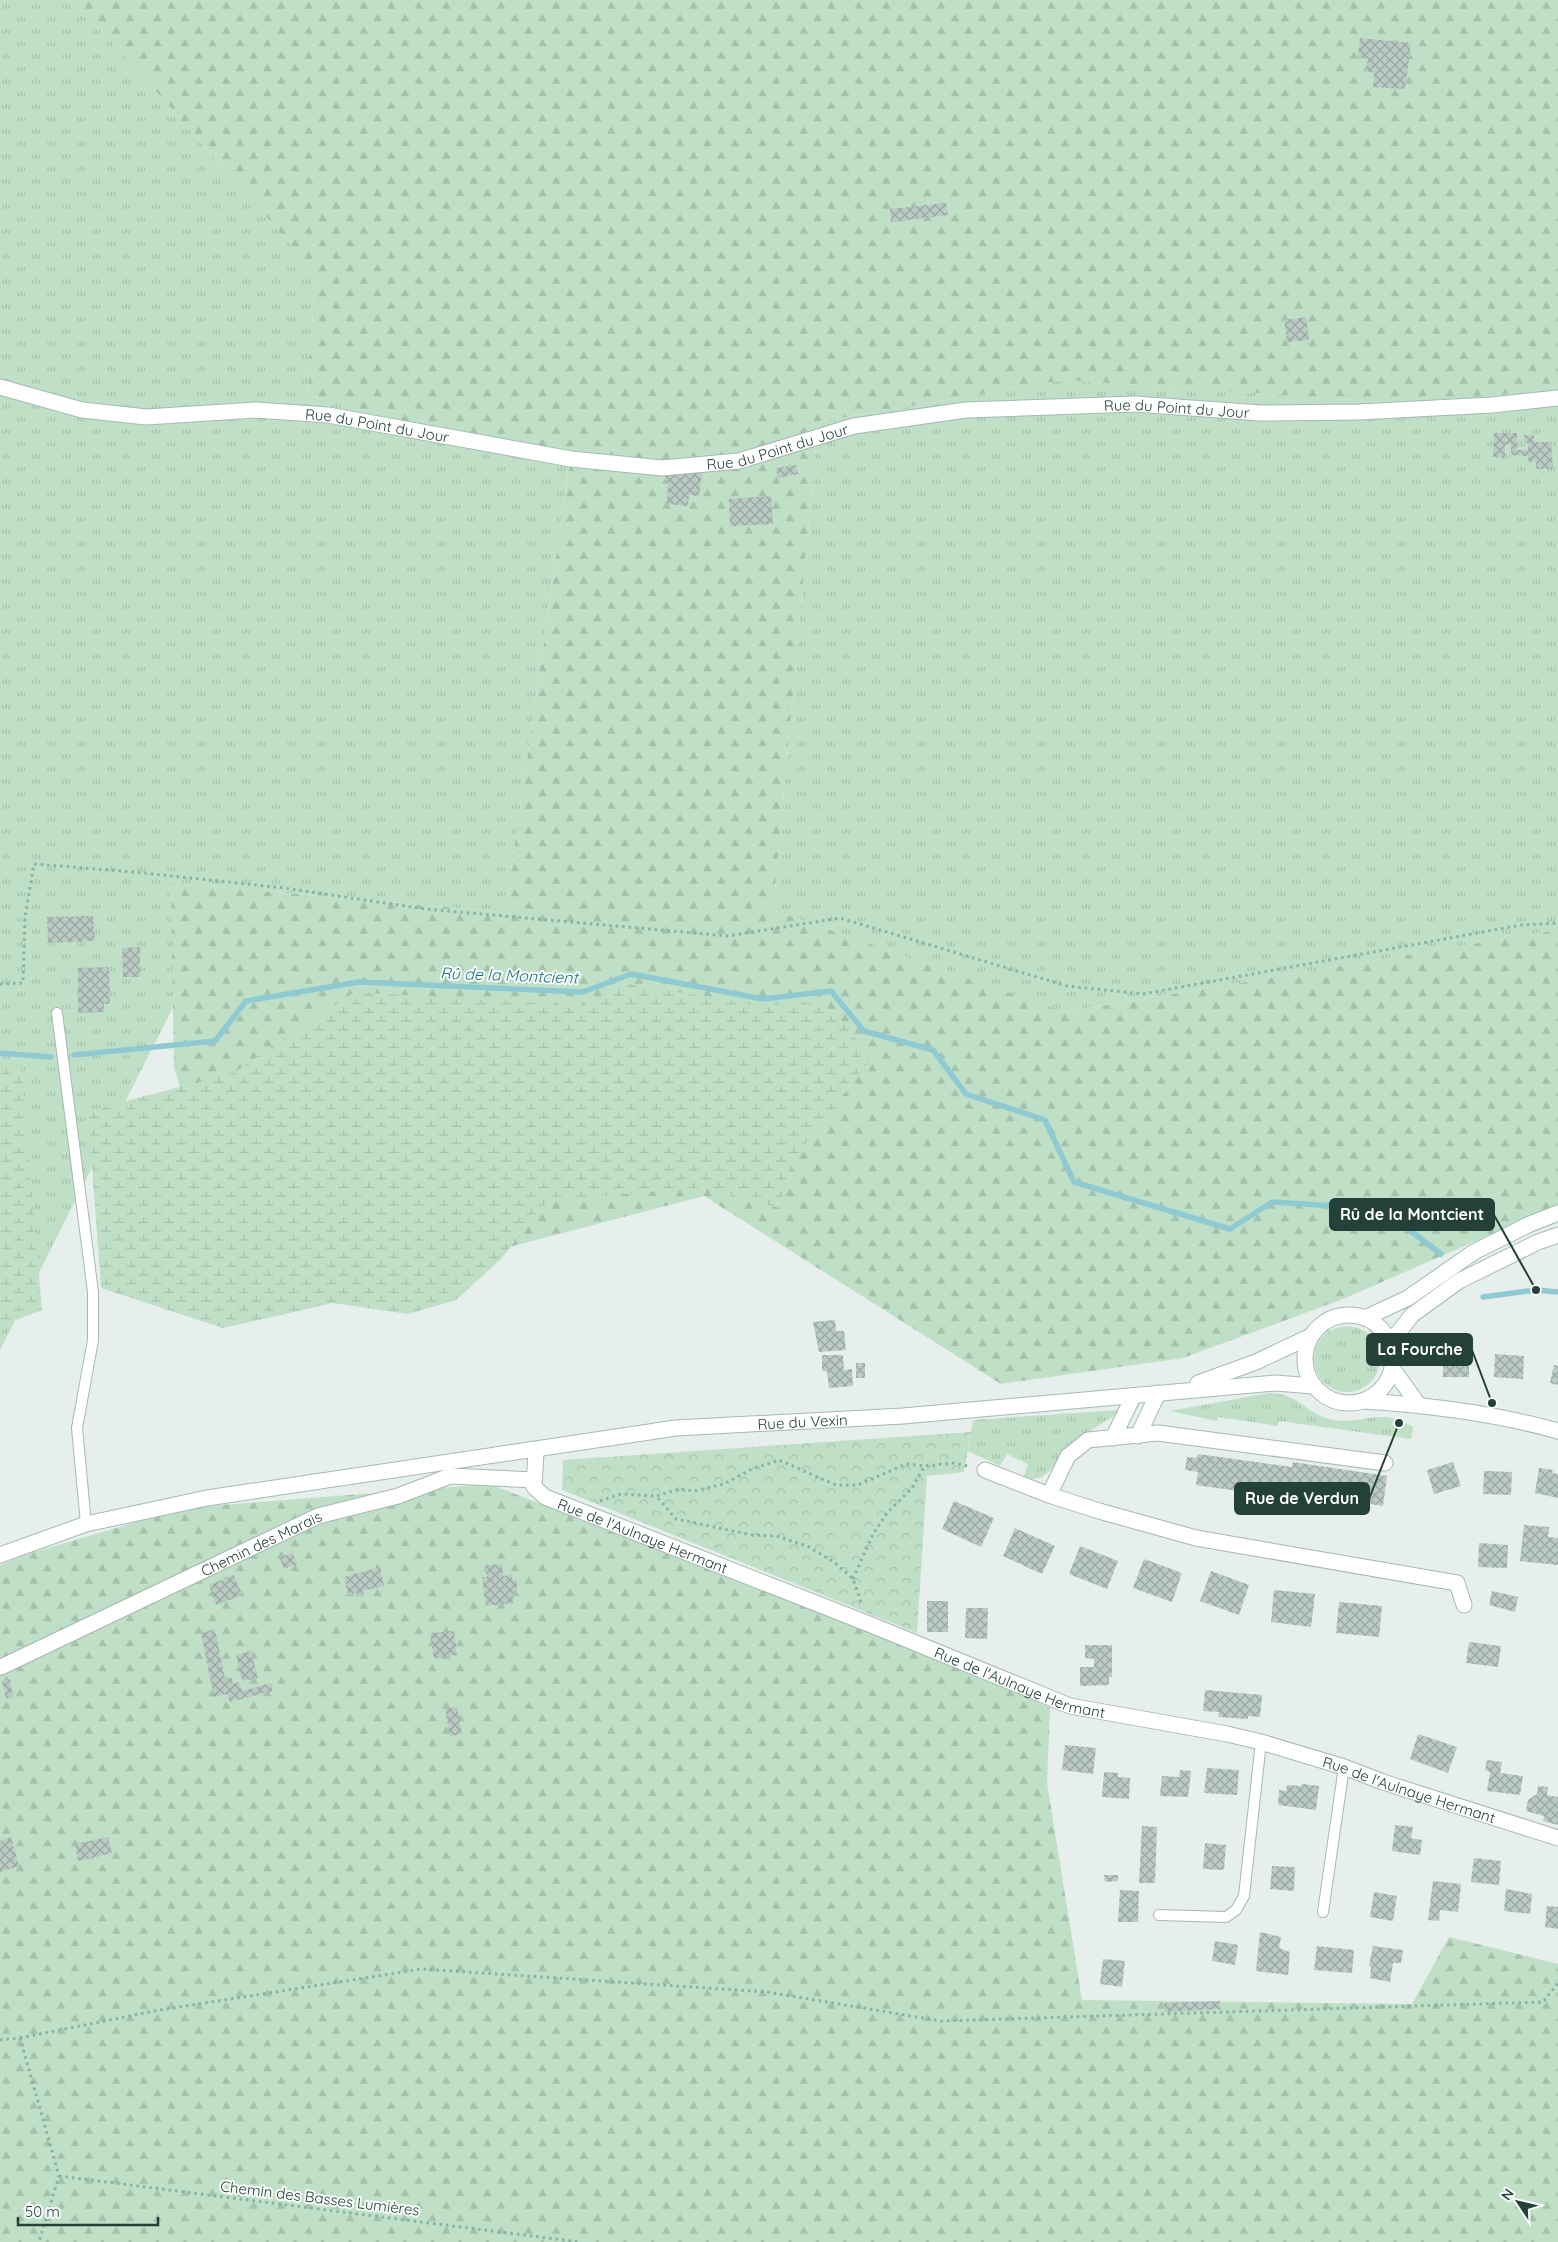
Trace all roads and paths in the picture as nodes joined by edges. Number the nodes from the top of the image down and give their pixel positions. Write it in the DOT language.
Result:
graph roads {
  1 [pos="0,387"];
  2 [pos="1558,398"];
  3 [pos="1558,924"];
  4 [pos="0,984"];
  5 [pos="58,1013"];
  6 [pos="1558,1213"];
  7 [pos="1558,1236"];
  8 [pos="1365,1318"];
  9 [pos="1311,1336"];
  10 [pos="1390,1343"];
  11 [pos="1392,1368"];
  12 [pos="1314,1386"];
  13 [pos="1178,1391"];
  14 [pos="1158,1393"];
  15 [pos="1133,1396"];
  16 [pos="1363,1401"];
  17 [pos="1418,1404"];
  18 [pos="1558,1431"];
  19 [pos="1138,1436"];
  20 [pos="1113,1438"];
  21 [pos="536,1451"];
  22 [pos="1385,1463"];
  23 [pos="430,1465"];
  24 [pos="924,1466"];
  25 [pos="985,1470"];
  26 [pos="534,1480"];
  27 [pos="427,1484"];
  28 [pos="1048,1495"];
  29 [pos="656,1496"];
  30 [pos="591,1503"];
  31 [pos="86,1524"];
  32 [pos="0,1555"];
  33 [pos="1464,1605"];
  34 [pos="1,1667"];
  35 [pos="1261,1742"];
  36 [pos="1344,1767"];
  37 [pos="1558,1838"];
  38 [pos="1323,1912"];
  39 [pos="1160,1915"];
  40 [pos="1558,1983"];
  41 [pos="20,2038"];
  42 [pos="0,2040"];
  43 [pos="59,2176"];
  44 [pos="39,2242"];
  45 [pos="579,2242"];
  1 -- 2 [label="street, Rue du Point du Jour"];
  3 -- 4 [label="path"];
  5 -- 31 [label="lane"];
  6 -- 8 [label="street"];
  7 -- 10 [label="street"];
  8 -- 9 [label="street"];
  8 -- 10 [label="street"];
  9 -- 12 [label="street"];
  9 -- 13 [label="street"];
  10 -- 11 [label="street"];
  11 -- 16 [label="street"];
  11 -- 17 [label="street"];
  12 -- 13 [label="street"];
  12 -- 16 [label="street"];
  13 -- 14 [label="street, Rue du Vexin"];
  14 -- 15 [label="street, Rue du Vexin"];
  14 -- 19 [label="street"];
  15 -- 20 [label="street"];
  15 -- 21 [label="street, Rue du Vexin"];
  16 -- 17 [label="street"];
  17 -- 18 [label="street"];
  19 -- 20 [label="street"];
  19 -- 22 [label="street"];
  20 -- 28 [label="street"];
  21 -- 23 [label="street, Rue du Vexin"];
  21 -- 26 [label="street"];
  23 -- 27 [label="street"];
  23 -- 31 [label="street, Rue du Vexin"];
  24 -- 25 [label="path"];
  24 -- 29 [label="path"];
  24 -- 29 [label="path"];
  25 -- 28 [label="street"];
  26 -- 27 [label="street, Chemin des Marais"];
  26 -- 35 [label="street, Rue de l'Aulnaye Hermant"];
  27 -- 34 [label="street, Chemin des Marais"];
  28 -- 33 [label="street"];
  29 -- 30 [label="path"];
  31 -- 32 [label="street, Rue du Vexin"];
  35 -- 36 [label="street, Rue de l'Aulnaye Hermant"];
  35 -- 39 [label="lane"];
  36 -- 37 [label="street, Rue de l'Aulnaye Hermant"];
  36 -- 38 [label="lane"];
  40 -- 41 [label="path"];
  41 -- 42 [label="path"];
  41 -- 43 [label="path"];
  43 -- 44 [label="path"];
  43 -- 45 [label="path, Chemin des Basses Lumières"];
}
